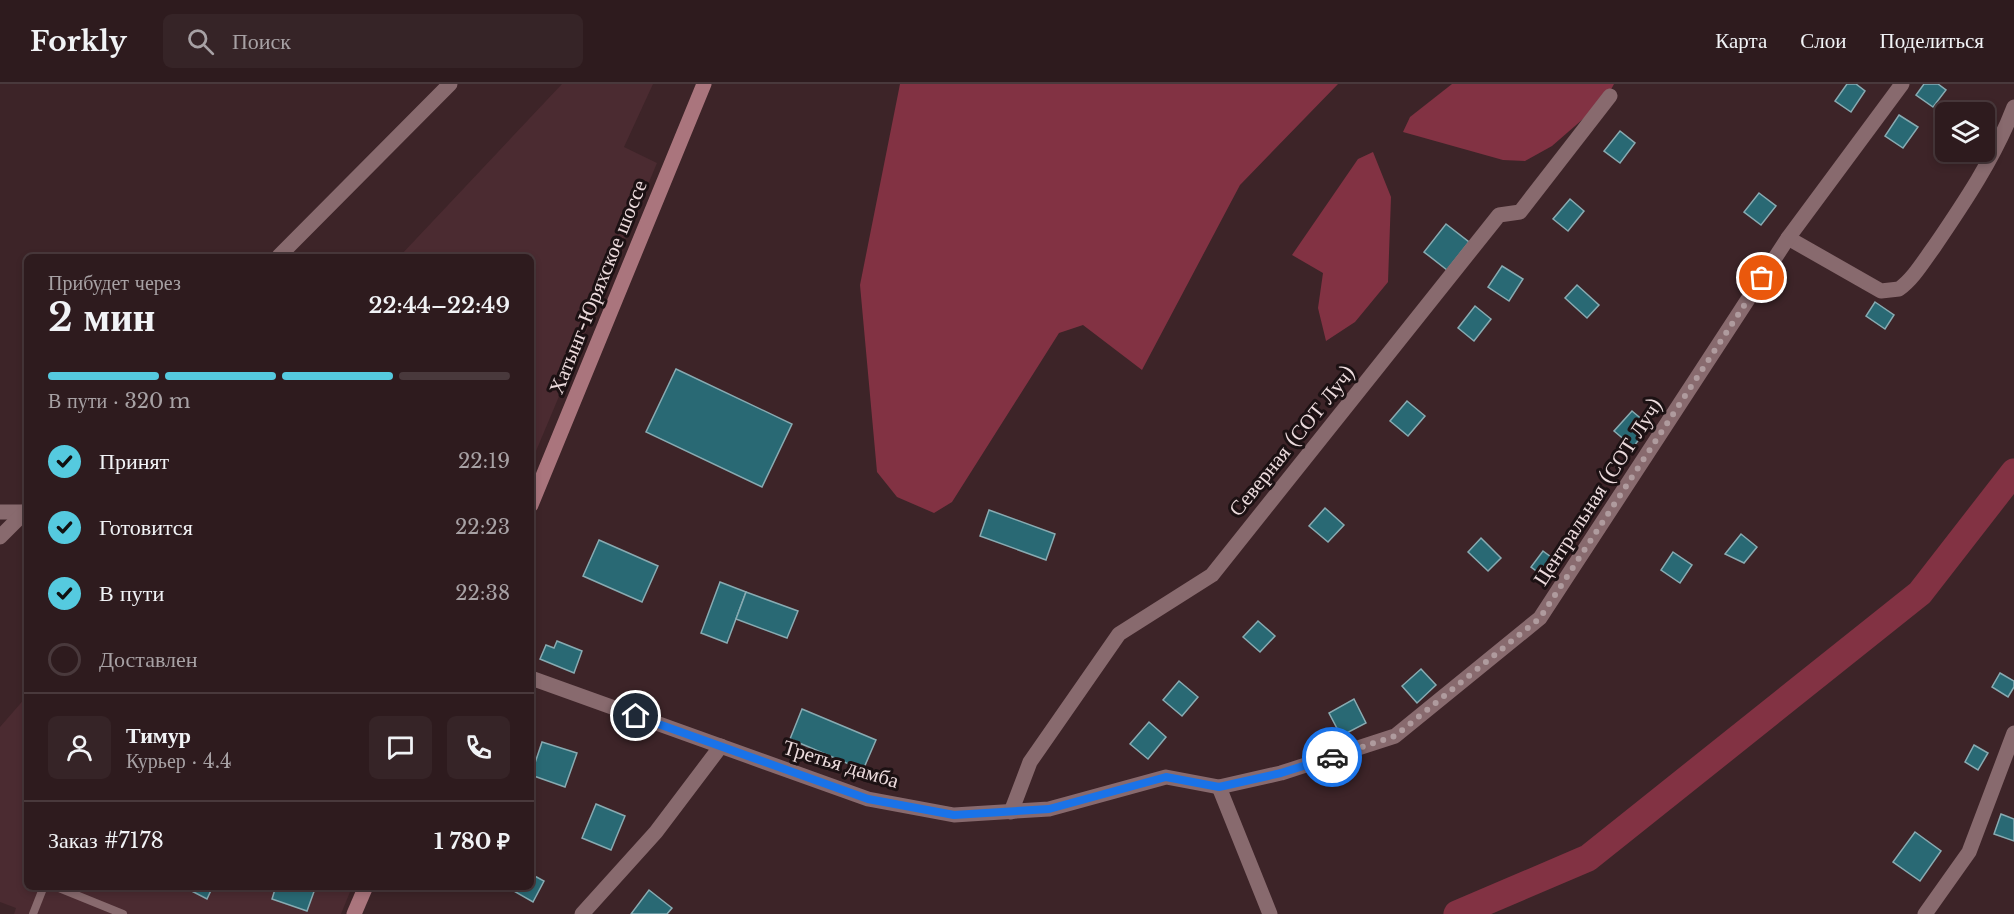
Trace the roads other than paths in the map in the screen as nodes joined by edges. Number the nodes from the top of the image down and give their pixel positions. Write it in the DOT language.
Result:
graph roads {
  1 [pos="450,84"];
  2 [pos="704,84"];
  3 [pos="1902,84"];
  4 [pos="1610,96"];
  5 [pos="2014,107"];
  6 [pos="1788,238"];
  7 [pos="281,254"];
  8 [pos="534,498"];
  9 [pos="24,511"];
  10 [pos="0,512"];
  11 [pos="24,513"];
  12 [pos="0,537"];
  13 [pos="534,679"];
  14 [pos="2014,734"];
  15 [pos="721,746"];
  16 [pos="1219,787"];
  17 [pos="1011,812"];
  18 [pos="42,890"];
  19 [pos="64,890"];
  20 [pos="364,890"];
  21 [pos="33,914"];
  22 [pos="123,914"];
  23 [pos="354,914"];
  24 [pos="582,914"];
  25 [pos="1270,914"];
  26 [pos="1925,914"];
  1 -- 7 [label="street"];
  2 -- 8 [label="main road, Хатынг-Юряхское шоссе"];
  3 -- 6 [label="street, Центральная (СОТ Луч)"];
  4 -- 17 [label="street, Северная (СОТ Луч)"];
  5 -- 6 [label="street"];
  6 -- 16 [label="street, Центральная (СОТ Луч)"];
  9 -- 10 [label="street"];
  11 -- 12 [label="street"];
  13 -- 15 [label="street, Третья дамба"];
  14 -- 26 [label="street"];
  15 -- 17 [label="street, Третья дамба"];
  15 -- 24 [label="street"];
  16 -- 17 [label="street, Третья дамба"];
  16 -- 25 [label="street"];
  18 -- 21 [label="lane"];
  19 -- 22 [label="lane"];
  20 -- 23 [label="main road"];
}
